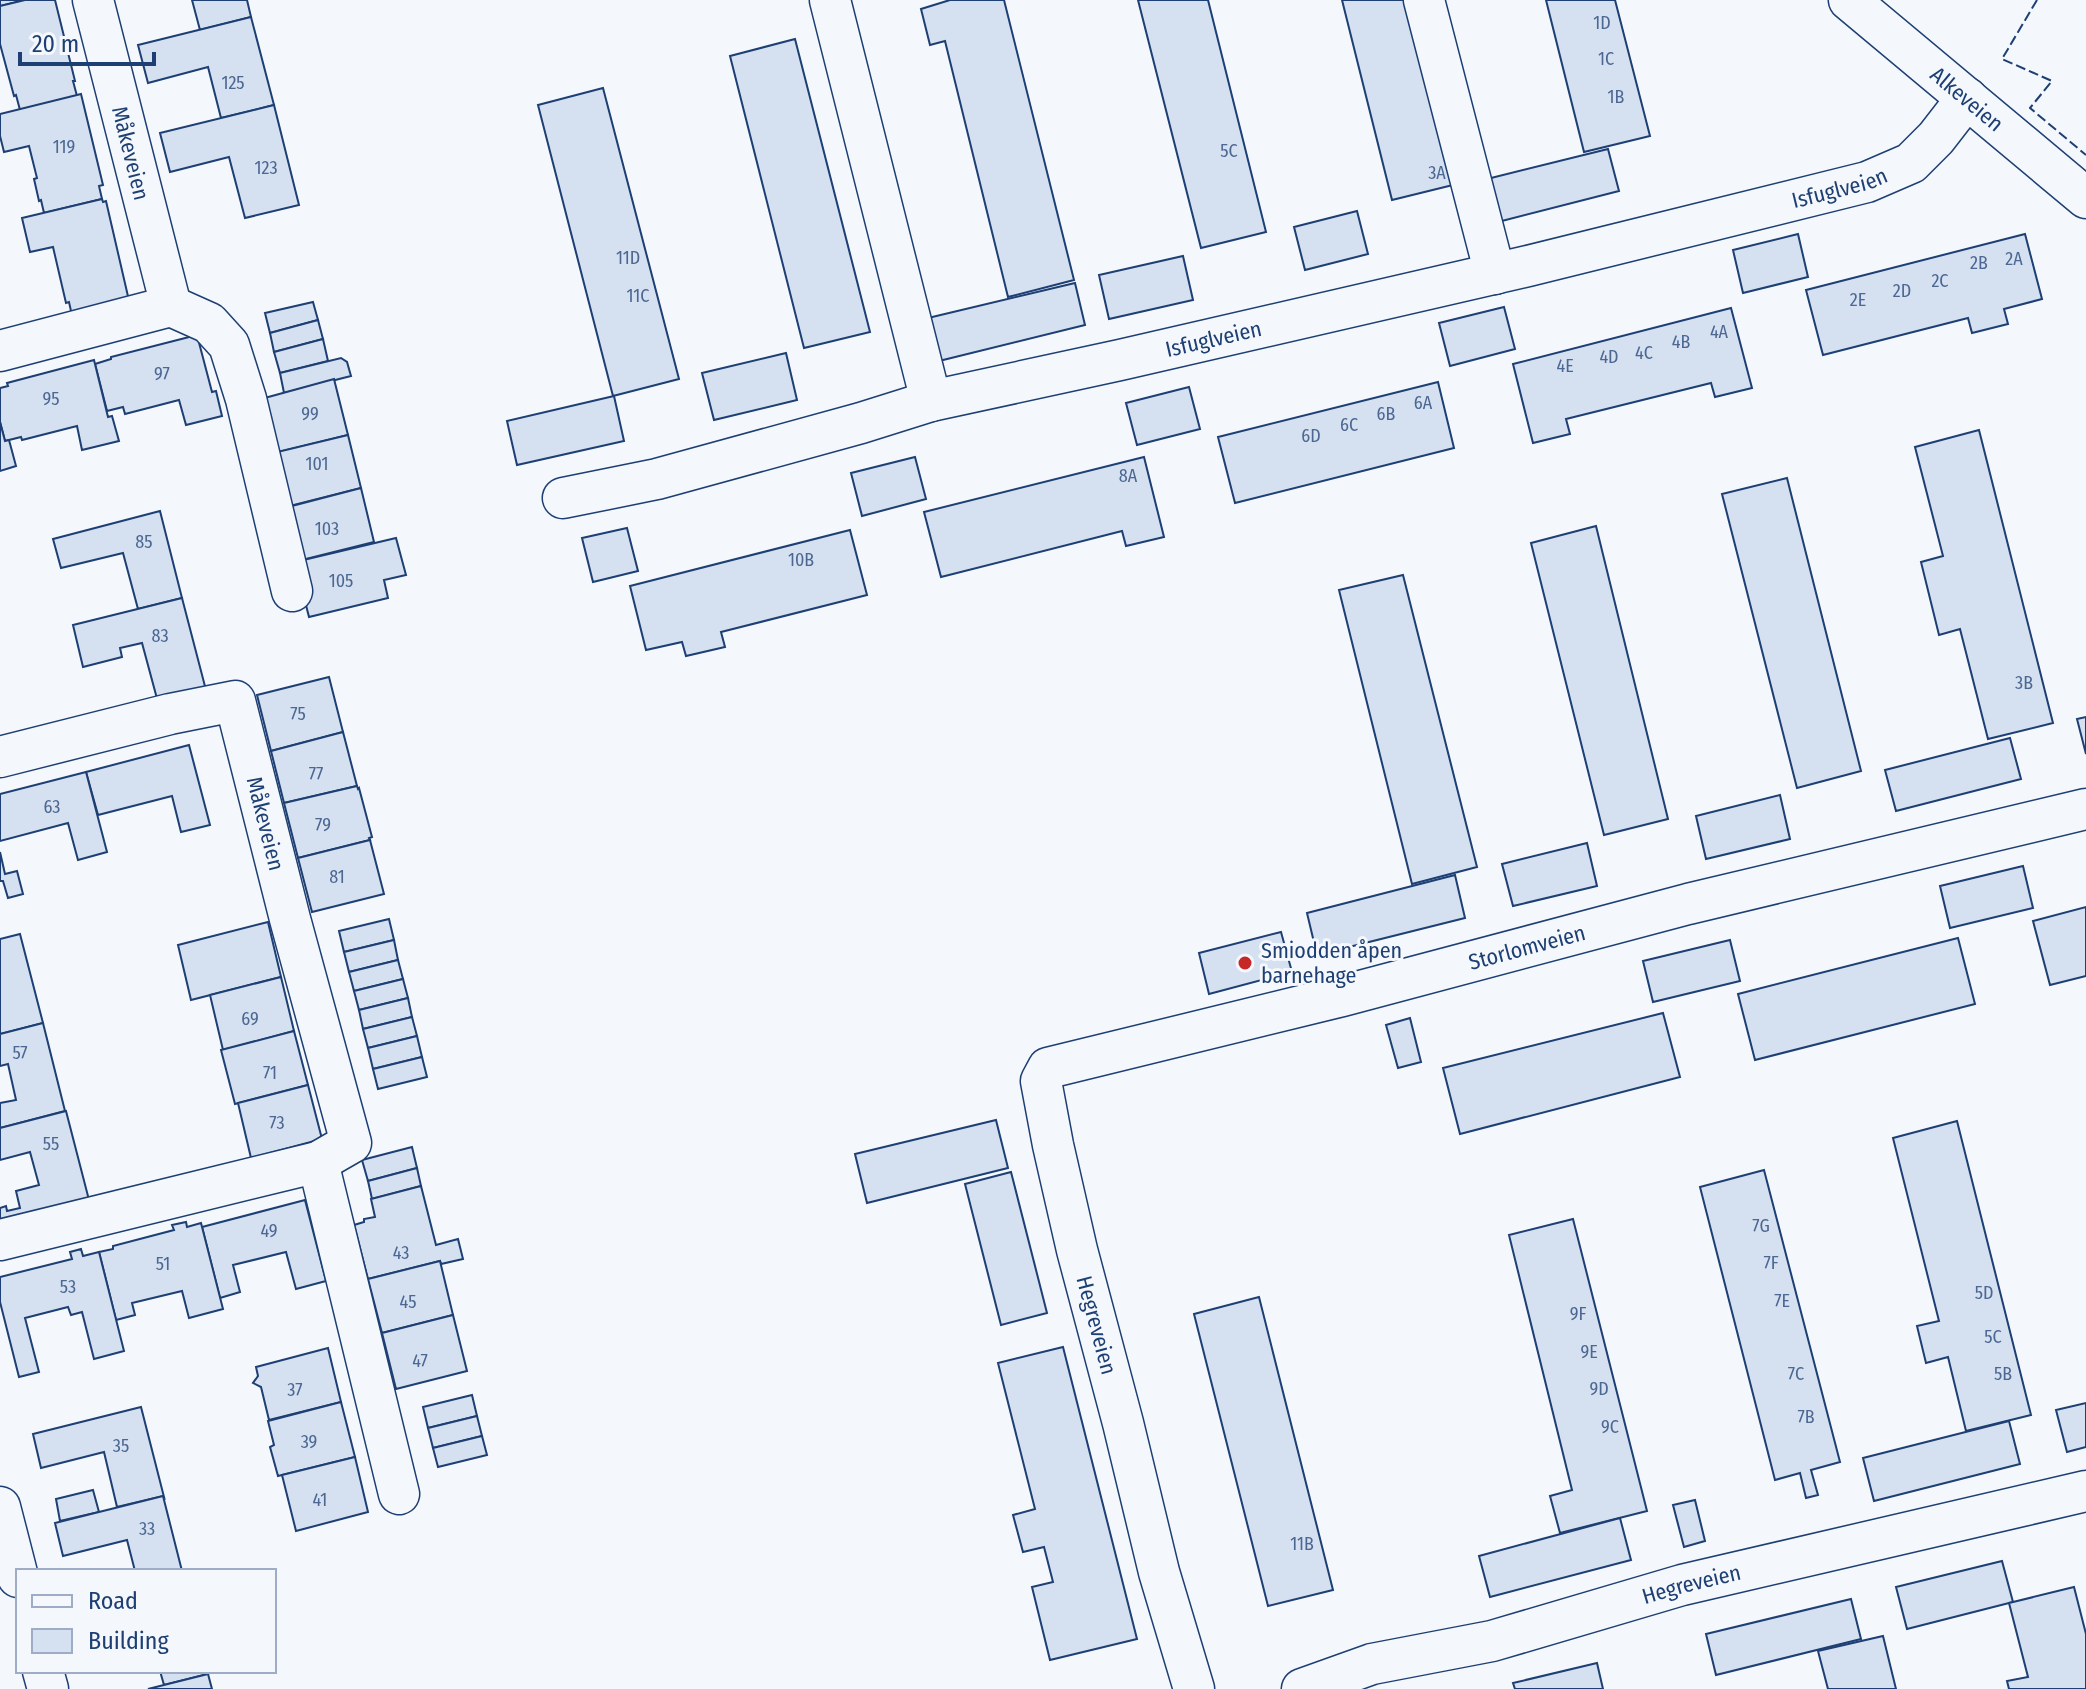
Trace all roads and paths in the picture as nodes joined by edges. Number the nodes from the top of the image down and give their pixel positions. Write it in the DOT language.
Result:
graph roads {
  1 [pos="93,0"];
  2 [pos="830,0"];
  3 [pos="1424,0"];
  4 [pos="1849,0"];
  5 [pos="1967,98"];
  6 [pos="2086,198"];
  7 [pos="1495,274"];
  8 [pos="171,306"];
  9 [pos="0,351"];
  10 [pos="931,401"];
  11 [pos="563,498"];
  12 [pos="292,591"];
  13 [pos="0,757"];
  14 [pos="2086,809"];
  15 [pos="1053,1145"];
  16 [pos="318,1162"];
  17 [pos="0,1240"];
  18 [pos="2086,1491"];
  19 [pos="399,1494"];
  20 [pos="0,1507"];
  21 [pos="16,1569"];
  22 [pos="1194,1689"];
  23 [pos="1302,1689"];
  1 -- 8 [label="street, Måkeveien"];
  2 -- 10 [label="street"];
  3 -- 7 [label="street"];
  4 -- 5 [label="street, Alkeveien"];
  5 -- 6 [label="street, Alkeveien"];
  5 -- 7 [label="street, Isfuglveien"];
  7 -- 10 [label="street, Isfuglveien"];
  8 -- 9 [label="street"];
  8 -- 12 [label="street"];
  10 -- 11 [label="street, Isfuglveien"];
  13 -- 16 [label="street, Måkeveien"];
  14 -- 15 [label="street, Storlomveien"];
  15 -- 22 [label="street, Hegreveien"];
  16 -- 17 [label="street, Måkeveien"];
  16 -- 19 [label="street"];
  18 -- 23 [label="street, Hegreveien"];
  20 -- 21 [label="street"];
}
